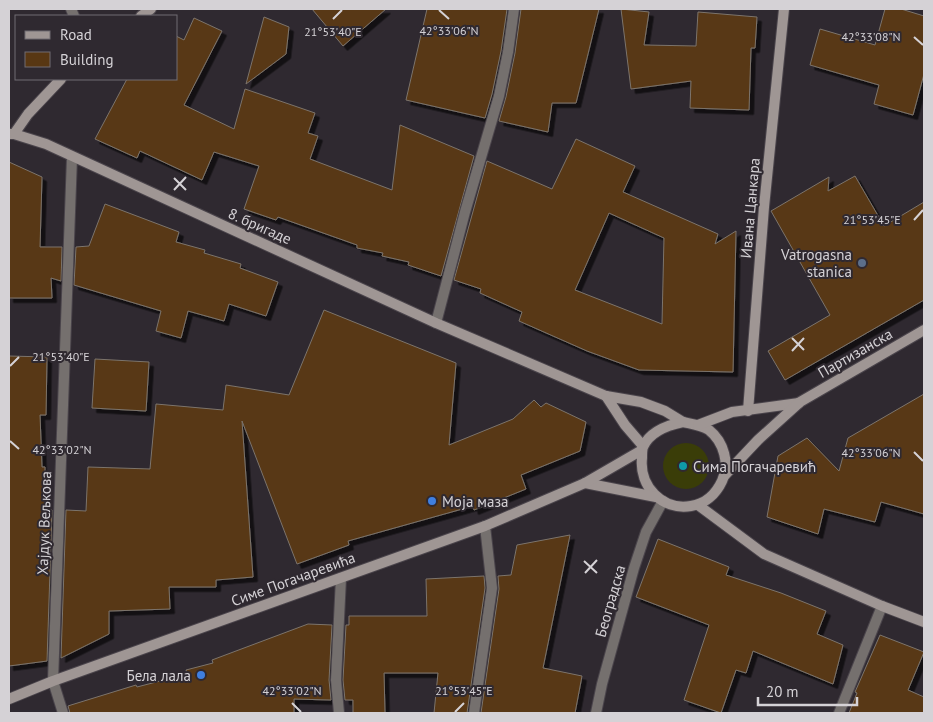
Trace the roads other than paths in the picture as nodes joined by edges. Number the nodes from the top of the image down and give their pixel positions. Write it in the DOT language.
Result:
graph roads {
  1 [pos="514,9"];
  2 [pos="784,9"];
  3 [pos="60,80"];
  4 [pos="11,134"];
  5 [pos="72,157"];
  6 [pos="436,323"];
  7 [pos="924,330"];
  8 [pos="606,396"];
  9 [pos="800,402"];
  10 [pos="748,411"];
  11 [pos="684,422"];
  12 [pos="698,425"];
  13 [pos="643,448"];
  14 [pos="725,475"];
  15 [pos="586,483"];
  16 [pos="660,499"];
  17 [pos="698,505"];
  18 [pos="485,526"];
  19 [pos="341,578"];
  20 [pos="882,606"];
  21 [pos="924,622"];
  22 [pos="53,681"];
  23 [pos="9,698"];
  24 [pos="63,713"];
  25 [pos="339,713"];
  26 [pos="474,713"];
  27 [pos="596,713"];
  28 [pos="839,713"];
  1 -- 6 [label="street"];
  2 -- 10 [label="street, Ивана Цанкара"];
  3 -- 4 [label="street"];
  4 -- 5 [label="street, 8. бригаде"];
  5 -- 6 [label="street, 8. бригаде"];
  5 -- 22 [label="street, Хајдук Вељкова"];
  6 -- 8 [label="street, 8. бригаде"];
  7 -- 9 [label="street, Партизанска"];
  8 -- 11 [label="street, 8. бригаде"];
  8 -- 13 [label="street"];
  9 -- 10 [label="street, Партизанска"];
  9 -- 14 [label="street, Партизанска"];
  10 -- 12 [label="street, Партизанска"];
  11 -- 12 [label="street"];
  11 -- 13 [label="street"];
  12 -- 14 [label="street"];
  13 -- 15 [label="street, Симе Погачаревића"];
  13 -- 16 [label="street"];
  14 -- 17 [label="street"];
  15 -- 16 [label="street"];
  15 -- 18 [label="street, Симе Погачаревића"];
  16 -- 17 [label="street"];
  16 -- 27 [label="street, Београдска"];
  17 -- 20 [label="street"];
  18 -- 19 [label="street, Симе Погачаревића"];
  18 -- 26 [label="street"];
  19 -- 22 [label="street, Симе Погачаревића"];
  19 -- 25 [label="street"];
  20 -- 21 [label="street"];
  20 -- 28 [label="street"];
  22 -- 23 [label="street, Симе Погачаревића"];
  22 -- 24 [label="street, Хајдук Вељкова"];
}
